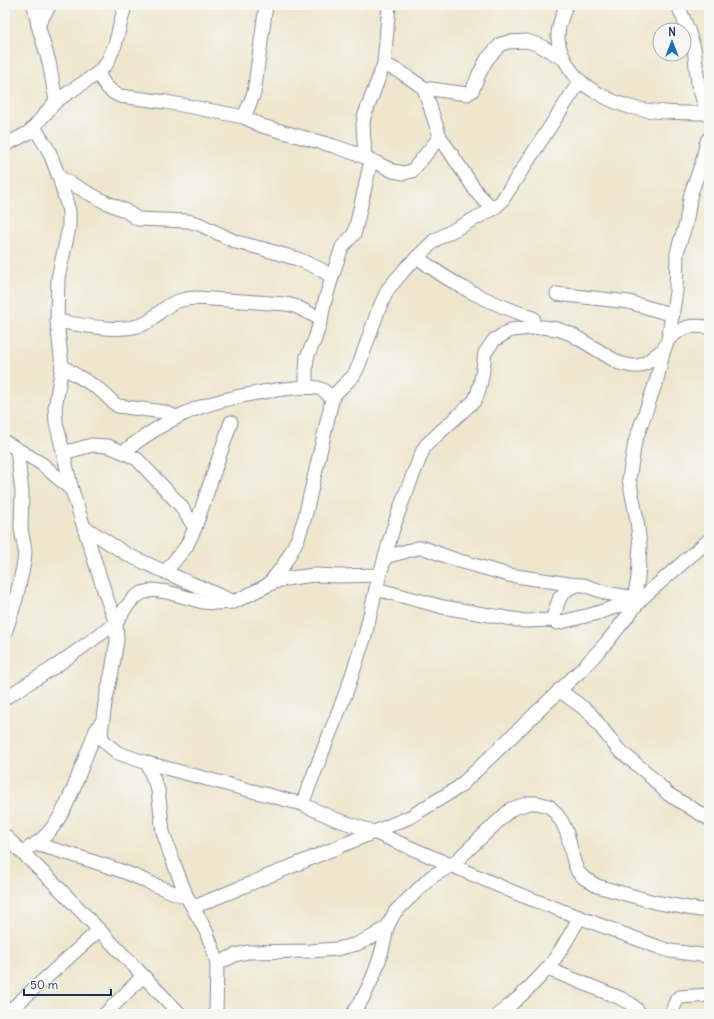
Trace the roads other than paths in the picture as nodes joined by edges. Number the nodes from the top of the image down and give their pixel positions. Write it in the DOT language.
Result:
graph roads {
  1 [pos="34,5"];
  2 [pos="50,5"];
  3 [pos="125,5"];
  4 [pos="266,5"];
  5 [pos="389,5"];
  6 [pos="566,5"];
  7 [pos="678,5"];
  8 [pos="38,25"];
  9 [pos="564,59"];
  10 [pos="384,64"];
  11 [pos="98,73"];
  12 [pos="580,81"];
  13 [pos="424,88"];
  14 [pos="56,100"];
  15 [pos="708,115"];
  16 [pos="244,117"];
  17 [pos="34,127"];
  18 [pos="440,137"];
  19 [pos="709,138"];
  20 [pos="5,145"];
  21 [pos="368,159"];
  22 [pos="59,177"];
  23 [pos="493,209"];
  24 [pos="417,257"];
  25 [pos="332,277"];
  26 [pos="557,294"];
  27 [pos="672,316"];
  28 [pos="533,318"];
  29 [pos="321,319"];
  30 [pos="57,321"];
  31 [pos="709,327"];
  32 [pos="666,344"];
  33 [pos="62,366"];
  34 [pos="306,387"];
  35 [pos="332,400"];
  36 [pos="176,418"];
  37 [pos="231,422"];
  38 [pos="5,442"];
  39 [pos="17,449"];
  40 [pos="123,452"];
  41 [pos="64,455"];
  42 [pos="72,490"];
  43 [pos="84,527"];
  44 [pos="195,528"];
  45 [pos="709,540"];
  46 [pos="385,557"];
  47 [pos="165,572"];
  48 [pos="380,575"];
  49 [pos="268,585"];
  50 [pos="576,585"];
  51 [pos="376,589"];
  52 [pos="636,599"];
  53 [pos="234,602"];
  54 [pos="552,620"];
  55 [pos="116,623"];
  56 [pos="5,633"];
  57 [pos="559,690"];
  58 [pos="5,698"];
  59 [pos="102,720"];
  60 [pos="147,763"];
  61 [pos="302,804"];
  62 [pos="709,819"];
  63 [pos="374,832"];
  64 [pos="5,836"];
  65 [pos="36,844"];
  66 [pos="21,851"];
  67 [pos="452,865"];
  68 [pos="191,902"];
  69 [pos="709,910"];
  70 [pos="580,917"];
  71 [pos="387,927"];
  72 [pos="99,930"];
  73 [pos="709,956"];
  74 [pos="217,964"];
  75 [pos="548,969"];
  76 [pos="143,976"];
  77 [pos="709,995"];
  78 [pos="6,1014"];
  79 [pos="105,1014"];
  80 [pos="180,1014"];
  81 [pos="216,1014"];
  82 [pos="353,1014"];
  83 [pos="500,1014"];
  84 [pos="641,1014"];
  85 [pos="671,1014"];
  1 -- 8 [label="street"];
  2 -- 8 [label="street"];
  3 -- 11 [label="street"];
  4 -- 16 [label="street"];
  5 -- 10 [label="street"];
  6 -- 9 [label="street"];
  7 -- 15 [label="street"];
  8 -- 14 [label="street"];
  9 -- 12 [label="street"];
  9 -- 13 [label="street"];
  10 -- 13 [label="street"];
  10 -- 21 [label="street"];
  11 -- 14 [label="street"];
  11 -- 16 [label="street"];
  12 -- 15 [label="street"];
  12 -- 23 [label="street"];
  13 -- 18 [label="street"];
  14 -- 17 [label="street"];
  16 -- 21 [label="street"];
  17 -- 20 [label="street"];
  17 -- 22 [label="street"];
  18 -- 21 [label="street"];
  18 -- 23 [label="street"];
  19 -- 27 [label="street"];
  21 -- 25 [label="street"];
  22 -- 25 [label="street"];
  22 -- 30 [label="street"];
  23 -- 24 [label="street"];
  24 -- 28 [label="street"];
  24 -- 35 [label="street"];
  25 -- 29 [label="street"];
  26 -- 27 [label="street"];
  27 -- 32 [label="street"];
  29 -- 30 [label="street"];
  29 -- 34 [label="street"];
  30 -- 33 [label="street"];
  31 -- 32 [label="street"];
  32 -- 46 [label="street"];
  32 -- 52 [label="street"];
  33 -- 36 [label="street"];
  33 -- 41 [label="street"];
  34 -- 35 [label="street"];
  34 -- 36 [label="street"];
  35 -- 49 [label="street"];
  36 -- 40 [label="street"];
  37 -- 44 [label="street"];
  38 -- 39 [label="street"];
  39 -- 42 [label="street"];
  39 -- 56 [label="street"];
  40 -- 41 [label="street"];
  40 -- 44 [label="street"];
  41 -- 42 [label="street"];
  42 -- 43 [label="street"];
  43 -- 47 [label="street"];
  43 -- 55 [label="street"];
  44 -- 47 [label="street"];
  45 -- 52 [label="street"];
  46 -- 48 [label="street"];
  46 -- 50 [label="street"];
  47 -- 53 [label="street"];
  48 -- 49 [label="street"];
  48 -- 51 [label="street"];
  49 -- 53 [label="street"];
  50 -- 52 [label="street"];
  50 -- 54 [label="street"];
  51 -- 54 [label="street"];
  51 -- 61 [label="street"];
  52 -- 54 [label="street"];
  52 -- 57 [label="street"];
  53 -- 55 [label="street"];
  55 -- 58 [label="street"];
  55 -- 59 [label="street"];
  57 -- 62 [label="street"];
  57 -- 63 [label="street"];
  59 -- 60 [label="street"];
  59 -- 65 [label="street"];
  60 -- 61 [label="street"];
  60 -- 68 [label="street"];
  61 -- 63 [label="street"];
  63 -- 67 [label="street"];
  63 -- 68 [label="street"];
  64 -- 66 [label="street"];
  65 -- 66 [label="street"];
  65 -- 68 [label="street"];
  66 -- 72 [label="street"];
  67 -- 69 [label="street"];
  67 -- 70 [label="street"];
  67 -- 71 [label="street"];
  68 -- 74 [label="street"];
  70 -- 73 [label="street"];
  70 -- 75 [label="street"];
  71 -- 74 [label="street"];
  71 -- 82 [label="street"];
  72 -- 76 [label="street"];
  72 -- 78 [label="street"];
  74 -- 81 [label="street"];
  75 -- 83 [label="street"];
  75 -- 84 [label="street"];
  76 -- 79 [label="street"];
  76 -- 80 [label="street"];
  77 -- 85 [label="street"];
}
